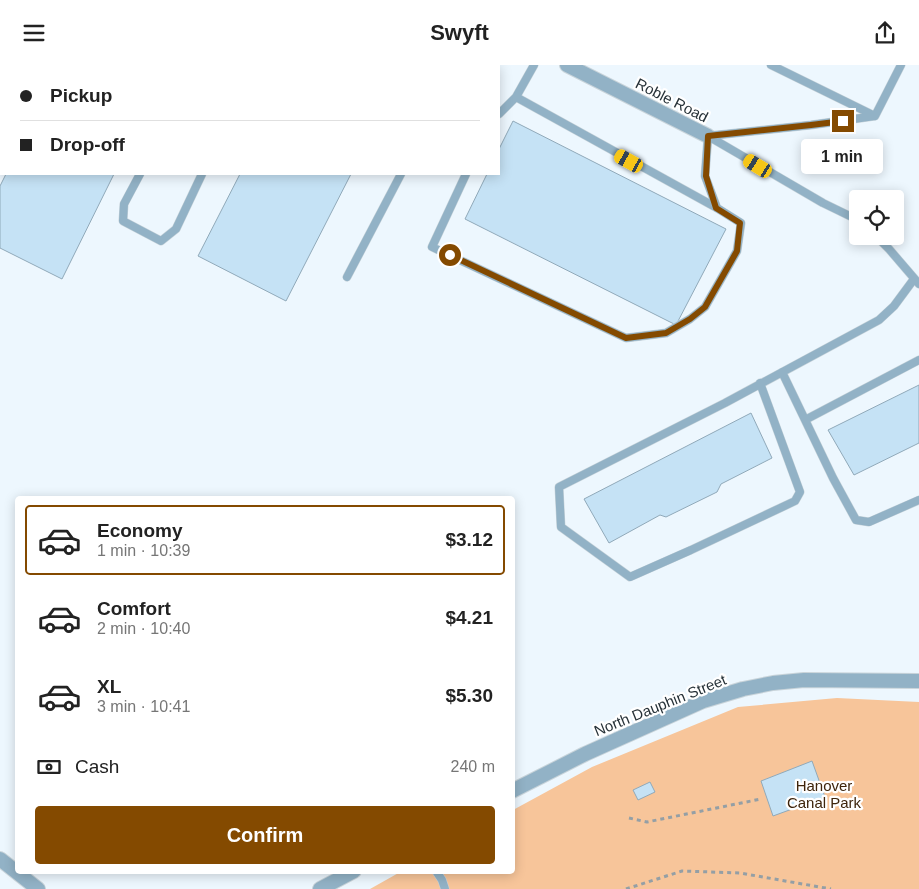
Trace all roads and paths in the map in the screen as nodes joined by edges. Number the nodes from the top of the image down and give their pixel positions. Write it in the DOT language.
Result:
graph roads {
  1 [pos="534,65"];
  2 [pos="567,65"];
  3 [pos="771,65"];
  4 [pos="901,65"];
  5 [pos="516,97"];
  6 [pos="500,113"];
  7 [pos="875,116"];
  8 [pos="708,136"];
  9 [pos="139,175"];
  10 [pos="202,175"];
  11 [pos="400,175"];
  12 [pos="466,175"];
  13 [pos="716,208"];
  14 [pos="849,216"];
  15 [pos="885,245"];
  16 [pos="346,277"];
  17 [pos="916,282"];
  18 [pos="919,359"];
  19 [pos="782,372"];
  20 [pos="760,383"];
  21 [pos="805,420"];
  22 [pos="919,500"];
  23 [pos="919,681"];
  24 [pos="515,789"];
  25 [pos="761,799"];
  26 [pos="629,818"];
  27 [pos="0,859"];
  28 [pos="15,871"];
  29 [pos="19,874"];
  30 [pos="348,874"];
  31 [pos="438,874"];
  32 [pos="38,889"];
  33 [pos="320,889"];
  34 [pos="445,889"];
  35 [pos="626,889"];
  36 [pos="831,889"];
  1 -- 5 [label="lane"];
  2 -- 8 [label="street, Roble Road"];
  3 -- 7 [label="lane"];
  4 -- 7 [label="lane"];
  5 -- 6 [label="lane"];
  5 -- 13 [label="lane"];
  7 -- 8 [label="lane"];
  8 -- 13 [label="lane"];
  8 -- 14 [label="lane"];
  9 -- 10 [label="lane"];
  11 -- 16 [label="lane"];
  12 -- 13 [label="lane"];
  15 -- 17 [label="lane"];
  17 -- 19 [label="lane"];
  18 -- 21 [label="lane"];
  19 -- 20 [label="lane"];
  19 -- 21 [label="lane"];
  20 -- 20 [label="lane"];
  21 -- 22 [label="lane"];
  23 -- 24 [label="street, North Dauphin Street"];
  25 -- 26 [label="path"];
  27 -- 28 [label="street"];
  29 -- 32 [label="street"];
  30 -- 33 [label="street"];
  31 -- 34 [label="lane"];
  35 -- 36 [label="path"];
}
